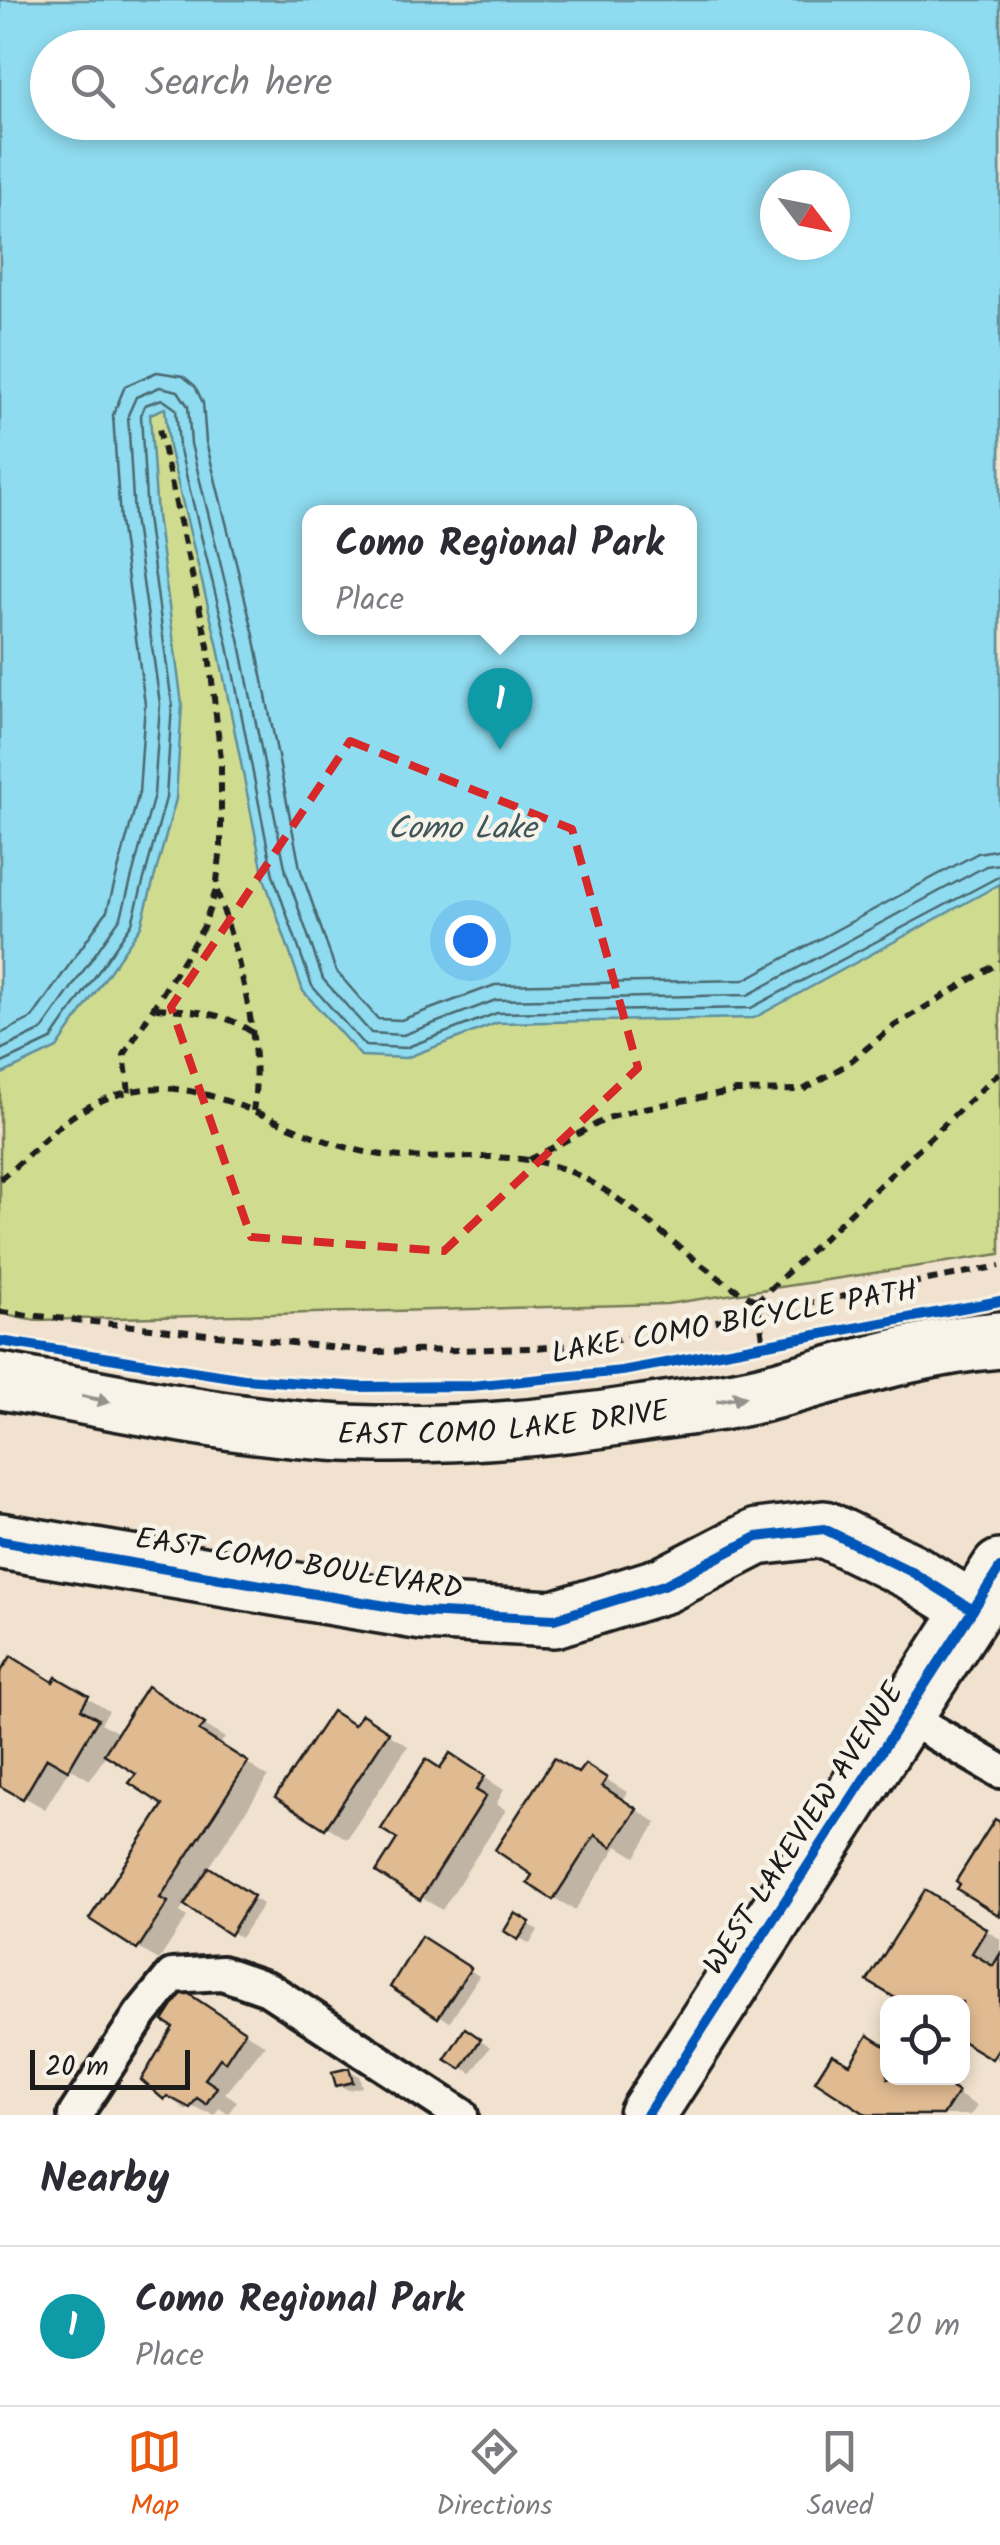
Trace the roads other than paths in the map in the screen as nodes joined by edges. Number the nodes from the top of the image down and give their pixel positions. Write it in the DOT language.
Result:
graph roads {
  1 [pos="1000,1340"];
  2 [pos="0,1381"];
  3 [pos="0,1540"];
  4 [pos="986,1589"];
  5 [pos="906,1716"];
  6 [pos="1000,1771"];
  7 [pos="75,2115"];
  8 [pos="461,2115"];
  9 [pos="647,2115"];
  2 -- 1 [label="street, EAST COMO LAKE DRIVE, one-way"];
  3 -- 4 [label="street, EAST COMO BOULEVARD"];
  4 -- 5 [label="street, WEST LAKEVIEW AVENUE"];
  5 -- 6 [label="lane"];
  5 -- 9 [label="street, WEST LAKEVIEW AVENUE"];
  7 -- 8 [label="lane"];
}
